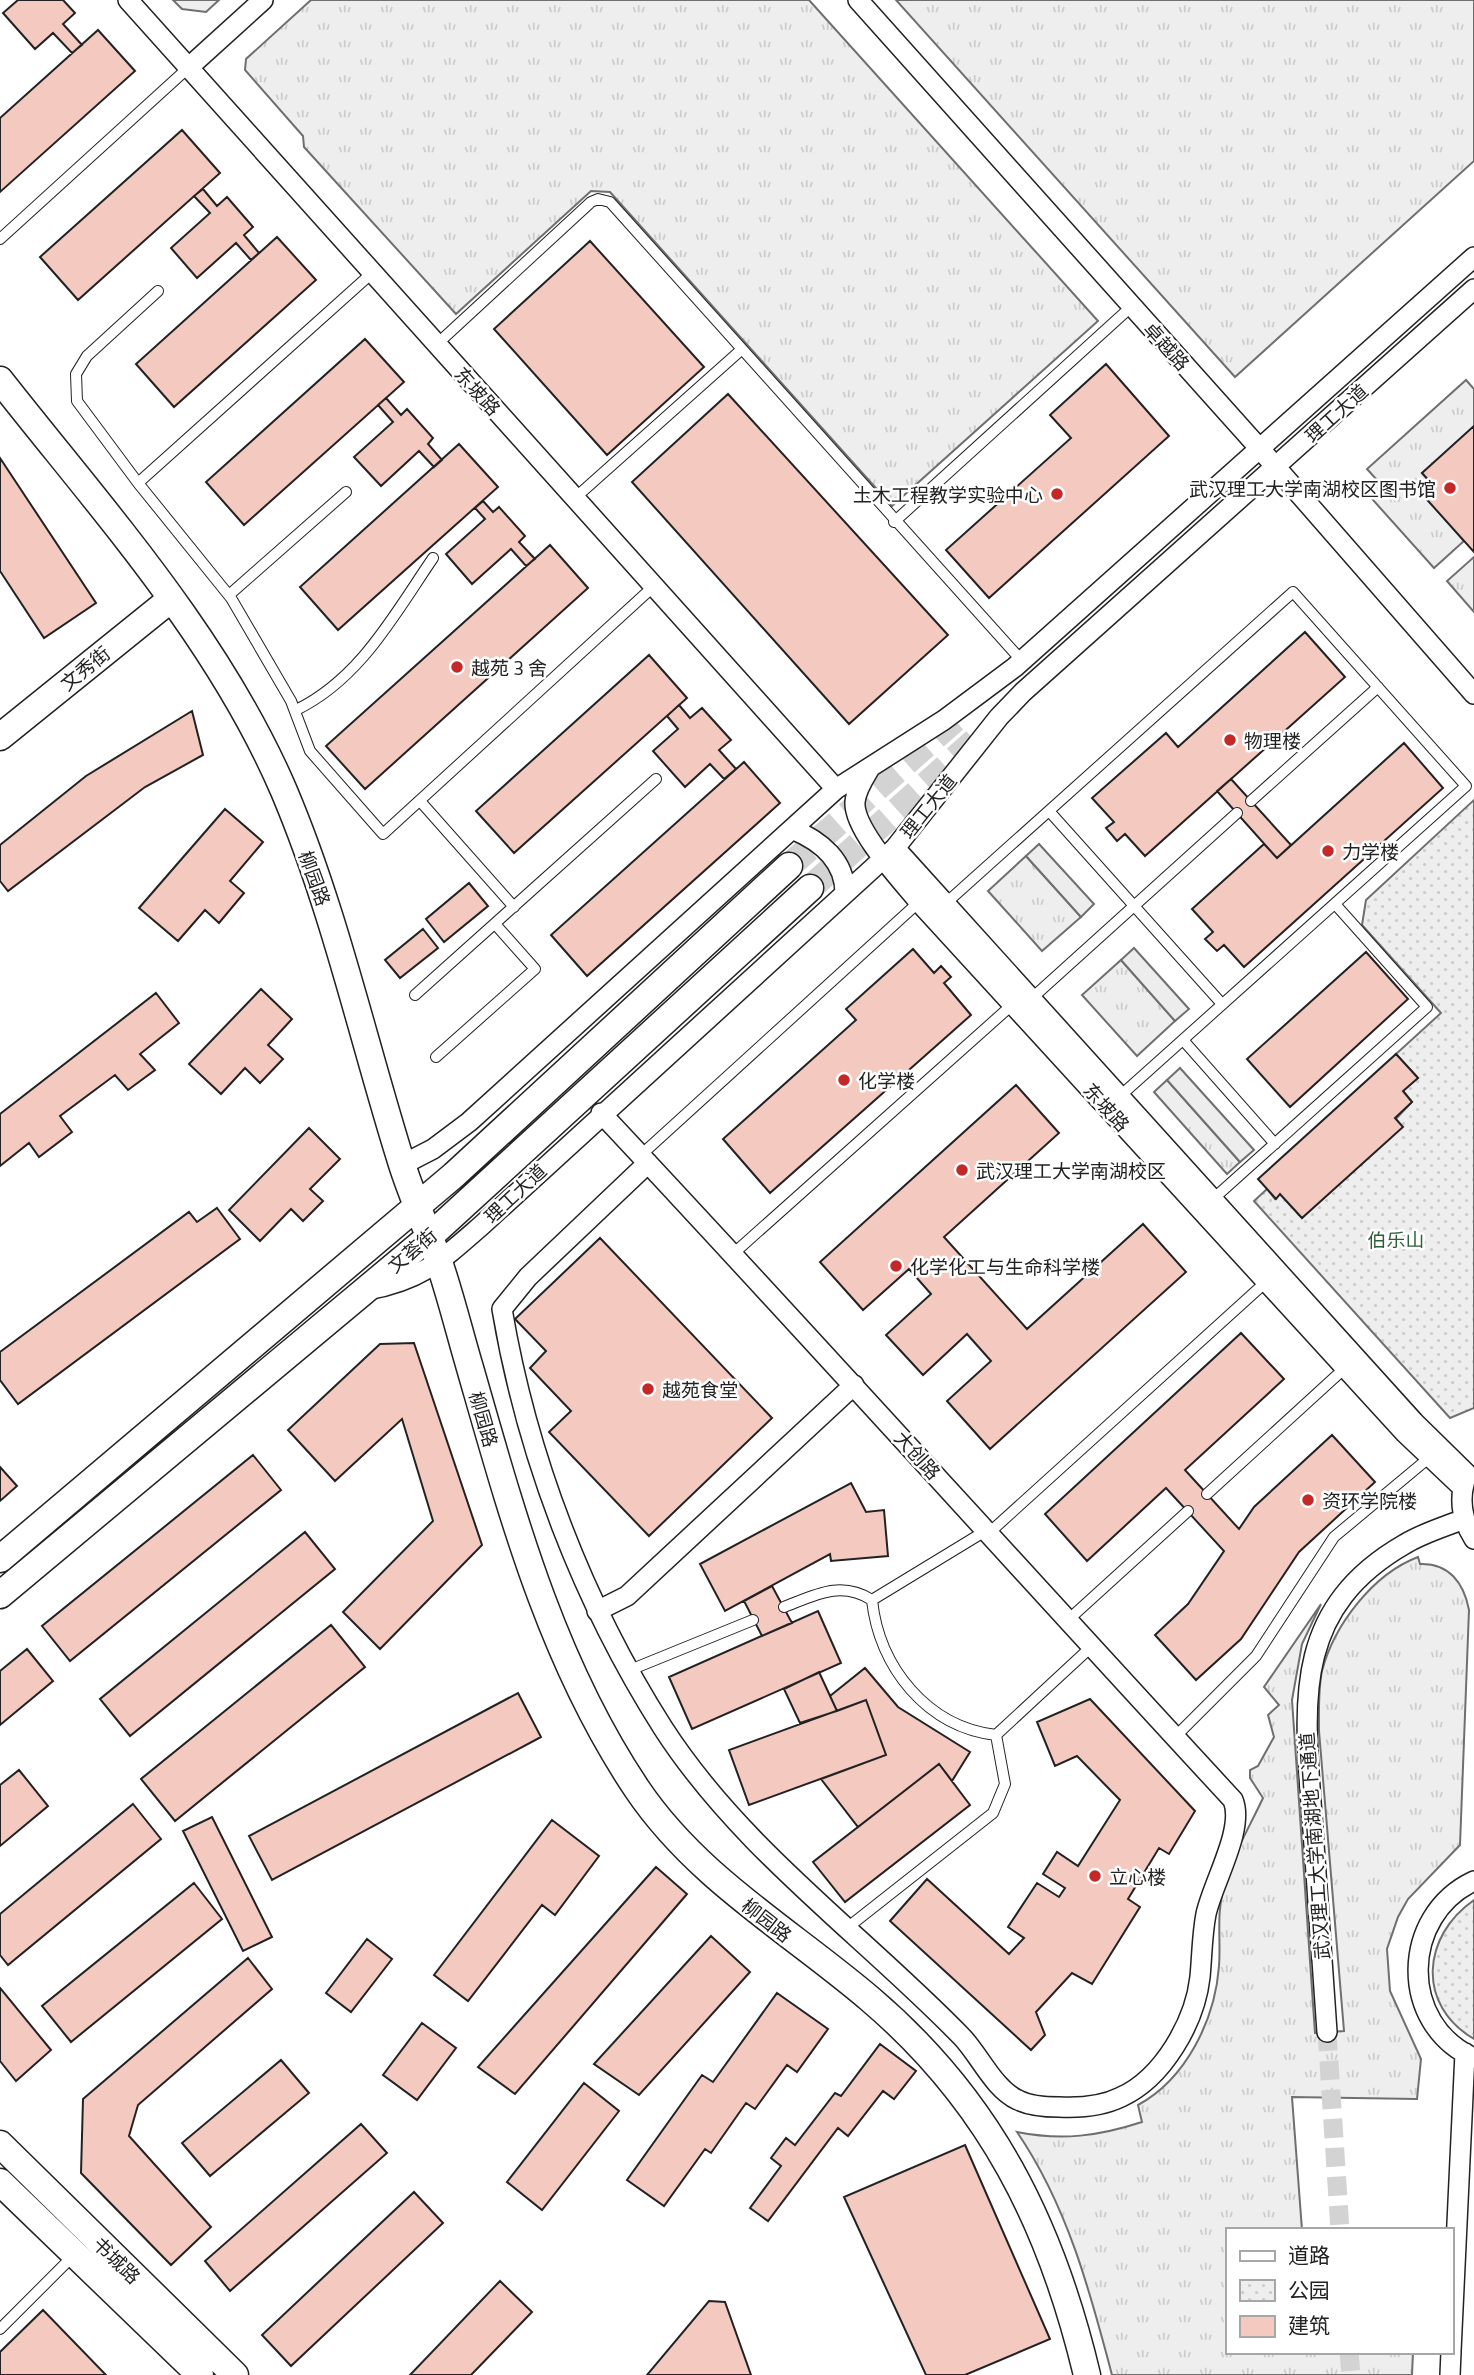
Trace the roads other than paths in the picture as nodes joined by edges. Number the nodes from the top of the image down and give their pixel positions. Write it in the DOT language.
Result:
graph roads {
  1 [pos="128,0"];
  2 [pos="263,0"];
  3 [pos="858,0"];
  4 [pos="188,68"];
  5 [pos="0,239"];
  6 [pos="1474,257"];
  7 [pos="372,273"];
  8 [pos="1474,289"];
  9 [pos="158,290"];
  10 [pos="1132,306"];
  11 [pos="436,345"];
  12 [pos="741,350"];
  13 [pos="0,380"];
  14 [pos="1260,449"];
  15 [pos="1276,467"];
  16 [pos="138,482"];
  17 [pos="346,492"];
  18 [pos="575,498"];
  19 [pos="894,522"];
  20 [pos="433,558"];
  21 [pos="654,586"];
  22 [pos="229,594"];
  23 [pos="171,599"];
  24 [pos="1022,661"];
  25 [pos="1378,687"];
  26 [pos="1474,694"];
  27 [pos="296,710"];
  28 [pos="0,737"];
  29 [pos="871,767"];
  30 [pos="656,779"];
  31 [pos="836,789"];
  32 [pos="420,801"];
  33 [pos="1251,801"];
  34 [pos="1049,811"];
  35 [pos="1237,813"];
  36 [pos="792,829"];
  37 [pos="890,853"];
  38 [pos="789,866"];
  39 [pos="810,888"];
  40 [pos="845,894"];
  41 [pos="919,902"];
  42 [pos="945,904"];
  43 [pos="1335,904"];
  44 [pos="1134,906"];
  45 [pos="514,907"];
  46 [pos="495,924"];
  47 [pos="415,995"];
  48 [pos="1022,1001"];
  49 [pos="1222,1004"];
  50 [pos="1183,1040"];
  51 [pos="436,1057"];
  52 [pos="1119,1097"];
  53 [pos="601,1113"];
  54 [pos="1275,1143"];
  55 [pos="645,1159"];
  56 [pos="402,1165"];
  57 [pos="1212,1200"];
  58 [pos="418,1207"];
  59 [pos="429,1237"];
  60 [pos="733,1254"];
  61 [pos="439,1262"];
  62 [pos="1272,1276"];
  63 [pos="363,1291"];
  64 [pos="1346,1367"];
  65 [pos="854,1385"];
  66 [pos="1430,1457"];
  67 [pos="1468,1475"];
  68 [pos="1207,1494"];
  69 [pos="1188,1511"];
  70 [pos="1464,1519"];
  71 [pos="988,1531"];
  72 [pos="1474,1539"];
  73 [pos="0,1559"];
  74 [pos="0,1595"];
  75 [pos="872,1600"];
  76 [pos="784,1608"];
  77 [pos="597,1611"];
  78 [pos="753,1620"];
  79 [pos="1067,1620"];
  80 [pos="1091,1647"];
  81 [pos="630,1670"];
  82 [pos="996,1735"];
  83 [pos="1175,1737"];
  84 [pos="1474,1881"];
  85 [pos="847,1928"];
  86 [pos="1327,2032"];
  87 [pos="1469,2055"];
  88 [pos="0,2144"];
  89 [pos="0,2182"];
  90 [pos="93,2237"];
  91 [pos="1453,2319"];
  92 [pos="0,2329"];
  93 [pos="1451,2354"];
  94 [pos="225,2372"];
  95 [pos="200,2375"];
  96 [pos="1087,2375"];
  97 [pos="1450,2375"];
  1 -- 4 [label="street, 东坡路"];
  2 -- 4 [label="street"];
  3 -- 10 [label="street, 卓越路"];
  4 -- 5 [label="lane"];
  4 -- 7 [label="street, 东坡路"];
  6 -- 14 [label="street, 理工大道"];
  7 -- 11 [label="street, 东坡路"];
  7 -- 16 [label="lane"];
  8 -- 15 [label="street, 理工大道"];
  9 -- 16 [label="lane"];
  10 -- 14 [label="street, 卓越路"];
  10 -- 19 [label="lane"];
  11 -- 12 [label="lane"];
  11 -- 18 [label="street, 东坡路"];
  12 -- 18 [label="lane"];
  12 -- 19 [label="lane"];
  13 -- 23 [label="main road, 柳园路"];
  14 -- 15 [label="street, 卓越路"];
  14 -- 24 [label="street, 理工大道"];
  15 -- 26 [label="street, 卓越路"];
  15 -- 37 [label="street, 理工大道"];
  16 -- 22 [label="lane"];
  17 -- 22 [label="lane"];
  18 -- 21 [label="street, 东坡路"];
  19 -- 24 [label="lane"];
  20 -- 27 [label="lane"];
  21 -- 31 [label="street, 东坡路"];
  21 -- 32 [label="lane"];
  22 -- 27 [label="lane"];
  23 -- 28 [label="main road, 文秀街"];
  23 -- 56 [label="main road, 柳园路"];
  24 -- 29 [label="street, 理工大道"];
  25 -- 33 [label="lane"];
  25 -- 34 [label="lane"];
  25 -- 43 [label="lane"];
  27 -- 32 [label="lane"];
  29 -- 31 [label="street, 理工大道"];
  29 -- 37 [label="street, 东坡路"];
  30 -- 45 [label="lane"];
  31 -- 36 [label="street, 理工大道"];
  32 -- 45 [label="lane"];
  34 -- 42 [label="lane"];
  34 -- 44 [label="lane"];
  35 -- 44 [label="lane"];
  36 -- 40 [label="street"];
  36 -- 56 [label="street, 理工大道"];
  37 -- 40 [label="street, 理工大道"];
  37 -- 41 [label="street, 东坡路"];
  37 -- 42 [label="street, 东坡路"];
  38 -- 58 [label="main road, 文荟街"];
  39 -- 59 [label="main road, 文荟街"];
  40 -- 53 [label="street, 理工大道"];
  41 -- 48 [label="street, 东坡路"];
  41 -- 55 [label="lane"];
  42 -- 48 [label="street, 东坡路"];
  43 -- 49 [label="lane"];
  43 -- 54 [label="lane"];
  44 -- 48 [label="lane"];
  44 -- 49 [label="lane"];
  45 -- 46 [label="lane"];
  46 -- 47 [label="lane"];
  46 -- 51 [label="lane"];
  48 -- 52 [label="street, 东坡路"];
  48 -- 60 [label="lane"];
  48 -- 62 [label="street, 东坡路"];
  49 -- 50 [label="lane"];
  50 -- 52 [label="lane"];
  50 -- 54 [label="lane"];
  52 -- 57 [label="street, 东坡路"];
  53 -- 55 [label="street, 大创路"];
  53 -- 61 [label="street, 理工大道"];
  54 -- 57 [label="lane"];
  55 -- 60 [label="street, 大创路"];
  55 -- 77 [label="street"];
  56 -- 58 [label="main road, 柳园路"];
  57 -- 62 [label="street, 东坡路"];
  58 -- 59 [label="main road, 柳园路"];
  58 -- 73 [label="main road, 文荟街"];
  59 -- 61 [label="main road, 柳园路"];
  59 -- 63 [label="main road, 文荟街"];
  60 -- 65 [label="street, 大创路"];
  61 -- 63 [label="street, 理工大道"];
  61 -- 96 [label="main road, 柳园路"];
  62 -- 64 [label="street, 东坡路"];
  62 -- 67 [label="street, 东坡路"];
  62 -- 71 [label="lane"];
  63 -- 74 [label="main road, 文荟街"];
  64 -- 66 [label="street, 东坡路"];
  64 -- 68 [label="lane"];
  65 -- 71 [label="street, 大创路"];
  65 -- 77 [label="street"];
  66 -- 67 [label="street, 东坡路"];
  66 -- 83 [label="lane"];
  67 -- 70 [label="street"];
  69 -- 79 [label="lane"];
  70 -- 72 [label="street"];
  70 -- 86 [label="street, 武汉理工大学南湖地下通道"];
  71 -- 75 [label="lane"];
  71 -- 79 [label="street, 大创路"];
  75 -- 76 [label="lane"];
  75 -- 82 [label="lane"];
  77 -- 81 [label="street"];
  78 -- 81 [label="lane"];
  79 -- 80 [label="street, 大创路"];
  80 -- 82 [label="lane"];
  80 -- 83 [label="street, 大创路"];
  81 -- 85 [label="street"];
  82 -- 85 [label="lane"];
  83 -- 85 [label="street, 大创路"];
  84 -- 87 [label="street"];
  87 -- 91 [label="street"];
  88 -- 90 [label="main road, 书城路"];
  89 -- 95 [label="main road, 书城路"];
  90 -- 92 [label="lane"];
  90 -- 94 [label="main road, 书城路"];
  93 -- 97 [label="street"];
}
